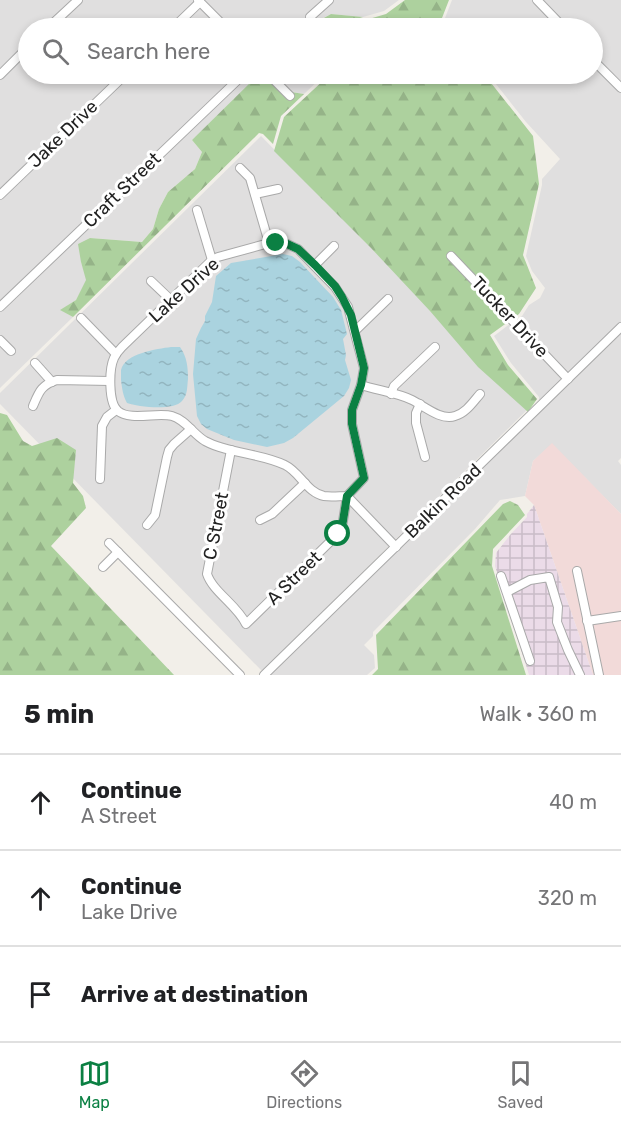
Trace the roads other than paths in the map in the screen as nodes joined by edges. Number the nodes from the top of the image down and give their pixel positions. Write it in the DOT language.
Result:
graph roads {
  1 [pos="78,0"];
  2 [pos="329,0"];
  3 [pos="537,0"];
  4 [pos="199,1"];
  5 [pos="310,17"];
  6 [pos="59,18"];
  7 [pos="183,18"];
  8 [pos="216,18"];
  9 [pos="554,18"];
  10 [pos="18,57"];
  11 [pos="603,69"];
  12 [pos="0,75"];
  13 [pos="116,84"];
  14 [pos="233,84"];
  15 [pos="278,84"];
  16 [pos="621,88"];
  17 [pos="290,96"];
  18 [pos="240,168"];
  19 [pos="278,189"];
  20 [pos="255,194"];
  21 [pos="0,195"];
  22 [pos="197,210"];
  23 [pos="269,243"];
  24 [pos="334,246"];
  25 [pos="451,255"];
  26 [pos="212,260"];
  27 [pos="315,265"];
  28 [pos="151,281"];
  29 [pos="388,299"];
  30 [pos="171,300"];
  31 [pos="0,306"];
  32 [pos="81,318"];
  33 [pos="621,327"];
  34 [pos="355,331"];
  35 [pos="0,340"];
  36 [pos="435,347"];
  37 [pos="11,351"];
  38 [pos="116,354"];
  39 [pos="35,363"];
  40 [pos="568,379"];
  41 [pos="110,381"];
  42 [pos="52,382"];
  43 [pos="361,385"];
  44 [pos="391,394"];
  45 [pos="480,394"];
  46 [pos="420,404"];
  47 [pos="33,406"];
  48 [pos="116,410"];
  49 [pos="191,429"];
  50 [pos="231,450"];
  51 [pos="425,457"];
  52 [pos="100,479"];
  53 [pos="305,483"];
  54 [pos="347,496"];
  55 [pos="260,520"];
  56 [pos="147,525"];
  57 [pos="109,543"];
  58 [pos="396,547"];
  59 [pos="118,552"];
  60 [pos="103,567"];
  61 [pos="577,571"];
  62 [pos="501,576"];
  63 [pos="507,592"];
  64 [pos="621,616"];
  65 [pos="587,621"];
  66 [pos="246,624"];
  67 [pos="530,661"];
  68 [pos="240,675"];
  69 [pos="264,675"];
  70 [pos="580,675"];
  71 [pos="599,675"];
  1 -- 6 [label="street"];
  2 -- 5 [label="street"];
  3 -- 9 [label="street"];
  4 -- 7 [label="street"];
  4 -- 8 [label="street"];
  10 -- 12 [label="street"];
  11 -- 16 [label="street"];
  13 -- 21 [label="street, Jake Drive"];
  14 -- 31 [label="street, Craft Street"];
  15 -- 17 [label="street"];
  18 -- 20 [label="street"];
  19 -- 20 [label="street"];
  20 -- 23 [label="street"];
  22 -- 26 [label="street"];
  23 -- 26 [label="street, Lake Drive"];
  23 -- 27 [label="street, Lake Drive"];
  24 -- 27 [label="street"];
  25 -- 40 [label="street, Tucker Drive"];
  26 -- 30 [label="street, Lake Drive"];
  27 -- 34 [label="street, Lake Drive"];
  28 -- 30 [label="street"];
  29 -- 34 [label="street"];
  30 -- 38 [label="street, Lake Drive"];
  32 -- 38 [label="street"];
  33 -- 40 [label="street, Balkin Road"];
  34 -- 43 [label="street, Lake Drive"];
  35 -- 37 [label="street"];
  36 -- 44 [label="street"];
  38 -- 41 [label="street"];
  39 -- 42 [label="street"];
  40 -- 58 [label="street, Balkin Road"];
  41 -- 42 [label="street"];
  41 -- 48 [label="street"];
  42 -- 47 [label="street"];
  43 -- 44 [label="street"];
  43 -- 54 [label="street, Lake Drive"];
  44 -- 46 [label="street"];
  45 -- 46 [label="street"];
  46 -- 51 [label="street"];
  48 -- 49 [label="street"];
  48 -- 52 [label="street"];
  49 -- 50 [label="street"];
  49 -- 56 [label="street"];
  50 -- 53 [label="street"];
  50 -- 66 [label="street, C Street"];
  53 -- 54 [label="street"];
  53 -- 55 [label="street"];
  54 -- 58 [label="street"];
  54 -- 66 [label="street, A Street"];
  57 -- 59 [label="street"];
  58 -- 69 [label="street, Balkin Road"];
  59 -- 60 [label="street"];
  59 -- 68 [label="street"];
  61 -- 65 [label="street"];
  62 -- 63 [label="street"];
  63 -- 67 [label="street"];
  63 -- 70 [label="street"];
  64 -- 65 [label="street"];
  65 -- 71 [label="street"];
}
